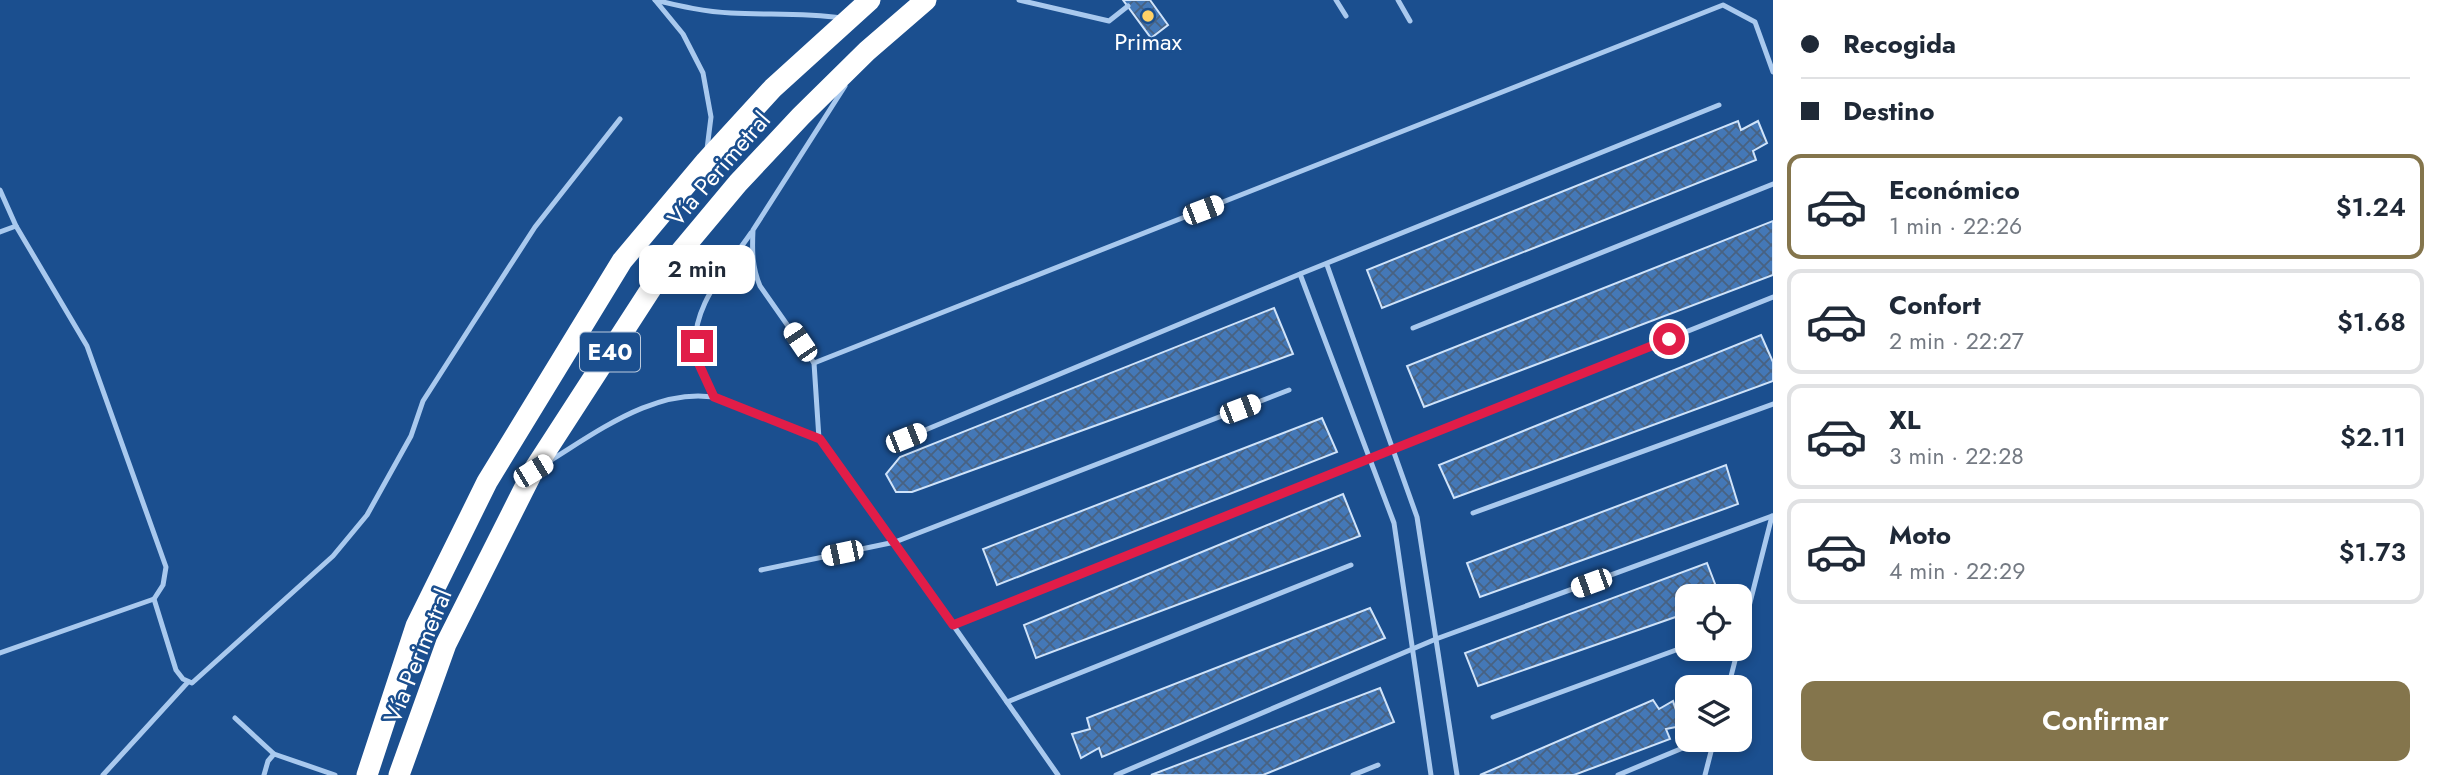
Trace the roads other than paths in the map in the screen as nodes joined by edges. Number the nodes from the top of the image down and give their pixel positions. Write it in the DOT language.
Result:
graph roads {
  1 [pos="655,0"];
  2 [pos="926,0"];
  3 [pos="1019,0"];
  4 [pos="1336,0"];
  5 [pos="1398,0"];
  6 [pos="1128,6"];
  7 [pos="858,7"];
  8 [pos="1346,16"];
  9 [pos="1410,21"];
  10 [pos="867,51"];
  11 [pos="1773,72"];
  12 [pos="1719,105"];
  13 [pos="620,119"];
  14 [pos="706,161"];
  15 [pos="1773,184"];
  16 [pos="0,190"];
  17 [pos="16,226"];
  18 [pos="753,230"];
  19 [pos="0,232"];
  20 [pos="1327,265"];
  21 [pos="1300,274"];
  22 [pos="1773,297"];
  23 [pos="1413,328"];
  24 [pos="814,363"];
  25 [pos="1289,390"];
  26 [pos="714,397"];
  27 [pos="1773,404"];
  28 [pos="906,438"];
  29 [pos="820,439"];
  30 [pos="1393,450"];
  31 [pos="1370,460"];
  32 [pos="533,471"];
  33 [pos="1474,513"];
  34 [pos="1772,515"];
  35 [pos="895,542"];
  36 [pos="1351,565"];
  37 [pos="761,570"];
  38 [pos="1752,589"];
  39 [pos="154,599"];
  40 [pos="953,625"];
  41 [pos="1436,639"];
  42 [pos="1412,649"];
  43 [pos="1675,650"];
  44 [pos="0,653"];
  45 [pos="188,682"];
  46 [pos="1007,702"];
  47 [pos="1493,717"];
  48 [pos="235,718"];
  49 [pos="1675,751"];
  50 [pos="1711,752"];
  51 [pos="274,754"];
  52 [pos="1378,765"];
  53 [pos="103,775"];
  54 [pos="264,775"];
  55 [pos="335,775"];
  56 [pos="367,775"];
  57 [pos="399,775"];
  58 [pos="1058,775"];
  59 [pos="1116,775"];
  60 [pos="1353,775"];
  61 [pos="1431,775"];
  62 [pos="1457,775"];
  63 [pos="1618,775"];
  64 [pos="1705,775"];
  1 -- 7 [label="lane"];
  1 -- 14 [label="lane"];
  2 -- 10 [label="highway, Vía Perimetral / E40"];
  3 -- 6 [label="lane"];
  4 -- 8 [label="lane"];
  5 -- 9 [label="lane"];
  7 -- 14 [label="highway, Vía Perimetral / E40"];
  10 -- 18 [label="lane"];
  10 -- 32 [label="highway, Vía Perimetral / E40"];
  11 -- 24 [label="lane"];
  12 -- 20 [label="lane"];
  13 -- 45 [label="lane"];
  14 -- 56 [label="highway, Vía Perimetral / E40"];
  15 -- 23 [label="lane"];
  16 -- 17 [label="lane"];
  17 -- 19 [label="lane"];
  17 -- 39 [label="lane"];
  18 -- 24 [label="lane"];
  18 -- 26 [label="lane"];
  20 -- 21 [label="lane"];
  20 -- 30 [label="lane"];
  21 -- 28 [label="lane"];
  21 -- 31 [label="lane"];
  22 -- 30 [label="lane"];
  24 -- 29 [label="lane"];
  25 -- 35 [label="lane"];
  26 -- 29 [label="lane"];
  26 -- 32 [label="lane"];
  27 -- 33 [label="lane"];
  29 -- 35 [label="lane"];
  30 -- 31 [label="lane"];
  30 -- 41 [label="lane"];
  31 -- 40 [label="lane"];
  31 -- 42 [label="lane"];
  32 -- 57 [label="highway, Vía Perimetral / E40"];
  34 -- 38 [label="lane"];
  34 -- 41 [label="lane"];
  35 -- 37 [label="lane"];
  35 -- 40 [label="lane"];
  36 -- 46 [label="lane"];
  39 -- 44 [label="lane"];
  39 -- 45 [label="lane"];
  40 -- 46 [label="lane"];
  41 -- 42 [label="lane"];
  41 -- 62 [label="lane"];
  42 -- 59 [label="lane"];
  42 -- 61 [label="lane"];
  43 -- 47 [label="lane"];
  45 -- 53 [label="lane"];
  46 -- 58 [label="lane"];
  48 -- 51 [label="lane"];
  49 -- 63 [label="lane"];
  50 -- 64 [label="lane"];
  51 -- 54 [label="lane"];
  51 -- 55 [label="lane"];
  52 -- 60 [label="lane"];
}
